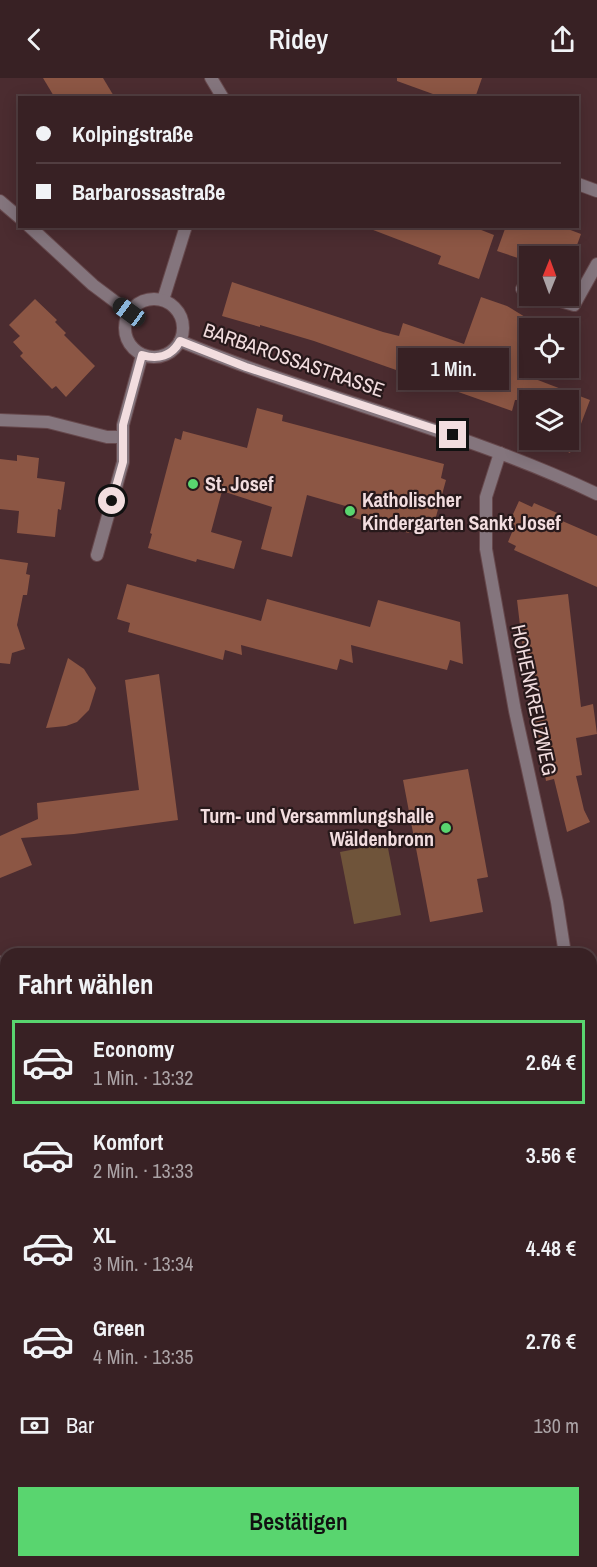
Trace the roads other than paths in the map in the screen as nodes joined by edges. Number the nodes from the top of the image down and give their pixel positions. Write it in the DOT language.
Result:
graph roads {
  1 [pos="211,78"];
  2 [pos="222,96"];
  3 [pos="579,184"];
  4 [pos="597,191"];
  5 [pos="0,201"];
  6 [pos="18,216"];
  7 [pos="31,228"];
  8 [pos="185,228"];
  9 [pos="597,264"];
  10 [pos="579,296"];
  11 [pos="163,300"];
  12 [pos="129,312"];
  13 [pos="180,341"];
  14 [pos="142,355"];
  15 [pos="0,420"];
  16 [pos="122,437"];
  17 [pos="500,453"];
  18 [pos="597,494"];
  19 [pos="97,555"];
  20 [pos="564,948"];
  1 -- 2 [label="street"];
  3 -- 4 [label="street"];
  5 -- 6 [label="street"];
  7 -- 12 [label="street"];
  8 -- 11 [label="street"];
  9 -- 10 [label="street"];
  11 -- 12 [label="street"];
  11 -- 13 [label="street, BARBAROSSASTRASSE"];
  12 -- 14 [label="street"];
  13 -- 14 [label="street, BARBAROSSASTRASSE"];
  13 -- 17 [label="street, BARBAROSSASTRASSE"];
  14 -- 16 [label="street"];
  15 -- 16 [label="street"];
  16 -- 19 [label="street"];
  17 -- 18 [label="street, BARBAROSSASTRASSE"];
  17 -- 20 [label="street, HOHENKREUZWEG"];
}
